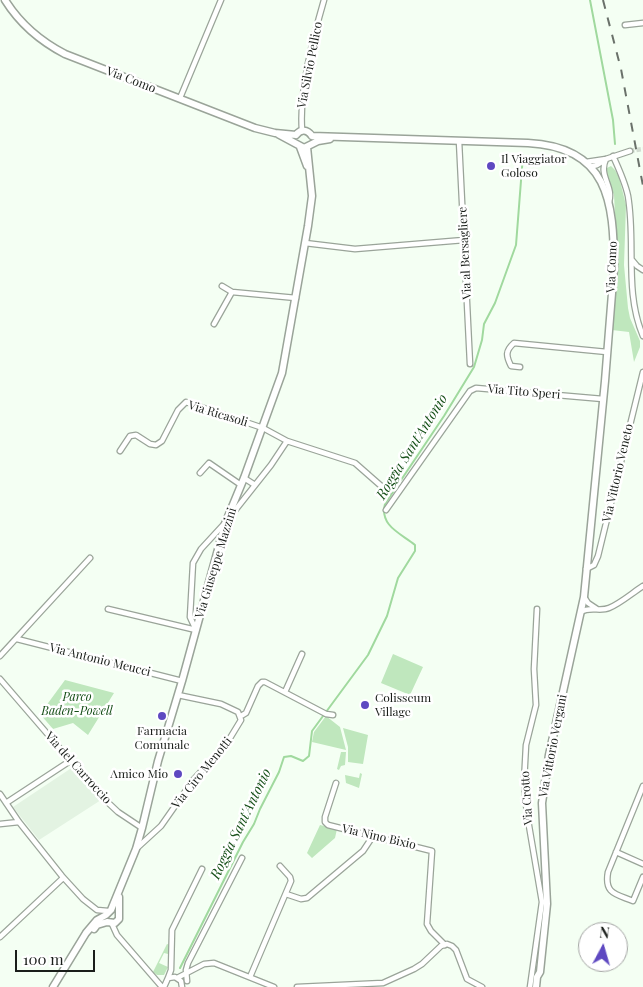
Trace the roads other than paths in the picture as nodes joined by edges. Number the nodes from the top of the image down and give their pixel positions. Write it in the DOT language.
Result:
graph roads {
  1 [pos="5,0"];
  2 [pos="221,0"];
  3 [pos="324,0"];
  4 [pos="643,23"];
  5 [pos="625,25"];
  6 [pos="180,98"];
  7 [pos="302,130"];
  8 [pos="275,133"];
  9 [pos="296,135"];
  10 [pos="312,136"];
  11 [pos="355,138"];
  12 [pos="459,141"];
  13 [pos="298,146"];
  14 [pos="309,146"];
  15 [pos="630,151"];
  16 [pos="613,156"];
  17 [pos="606,158"];
  18 [pos="588,164"];
  19 [pos="311,174"];
  20 [pos="609,202"];
  21 [pos="464,240"];
  22 [pos="305,243"];
  23 [pos="631,259"];
  24 [pos="643,270"];
  25 [pos="222,286"];
  26 [pos="232,292"];
  27 [pos="296,298"];
  28 [pos="214,324"];
  29 [pos="643,336"];
  30 [pos="607,352"];
  31 [pos="470,364"];
  32 [pos="520,367"];
  33 [pos="643,372"];
  34 [pos="603,399"];
  35 [pos="263,428"];
  36 [pos="287,441"];
  37 [pos="120,451"];
  38 [pos="200,474"];
  39 [pos="244,478"];
  40 [pos="255,485"];
  41 [pos="241,486"];
  42 [pos="388,492"];
  43 [pos="386,510"];
  44 [pos="225,524"];
  45 [pos="90,558"];
  46 [pos="586,569"];
  47 [pos="643,586"];
  48 [pos="584,597"];
  49 [pos="108,609"];
  50 [pos="538,609"];
  51 [pos="598,609"];
  52 [pos="582,612"];
  53 [pos="196,630"];
  54 [pos="17,639"];
  55 [pos="302,654"];
  56 [pos="0,656"];
  57 [pos="0,679"];
  58 [pos="182,681"];
  59 [pos="285,692"];
  60 [pos="178,696"];
  61 [pos="241,716"];
  62 [pos="333,716"];
  63 [pos="70,761"];
  64 [pos="336,783"];
  65 [pos="643,786"];
  66 [pos="0,794"];
  67 [pos="6,803"];
  68 [pos="19,822"];
  69 [pos="0,824"];
  70 [pos="142,828"];
  71 [pos="373,836"];
  72 [pos="136,849"];
  73 [pos="616,852"];
  74 [pos="242,858"];
  75 [pos="643,864"];
  76 [pos="280,866"];
  77 [pos="202,869"];
  78 [pos="643,877"];
  79 [pos="63,878"];
  80 [pos="286,894"];
  81 [pos="110,916"];
  82 [pos="119,919"];
  83 [pos="117,935"];
  84 [pos="0,937"];
  85 [pos="445,945"];
  86 [pos="200,966"];
  87 [pos="171,970"];
  88 [pos="187,973"];
  89 [pos="153,977"];
  90 [pos="176,977"];
  91 [pos="250,977"];
  92 [pos="167,979"];
  93 [pos="187,980"];
  94 [pos="182,986"];
  95 [pos="53,987"];
  96 [pos="163,987"];
  97 [pos="274,987"];
  98 [pos="297,987"];
  99 [pos="482,987"];
  100 [pos="530,987"];
  101 [pos="538,987"];
  1 -- 6 [label="main road, Via Como"];
  2 -- 6 [label="street"];
  3 -- 7 [label="street, Via Silvio Pellico"];
  4 -- 5 [label="street"];
  6 -- 8 [label="main road, Via Como"];
  7 -- 9 [label="main road"];
  7 -- 10 [label="main road"];
  8 -- 9 [label="main road, Via Como"];
  8 -- 13 [label="main road, Via Como"];
  9 -- 13 [label="main road"];
  10 -- 11 [label="main road, Via Como"];
  10 -- 14 [label="main road"];
  11 -- 12 [label="main road, Via Como"];
  11 -- 14 [label="main road, Via Como"];
  12 -- 18 [label="main road, Via Como"];
  12 -- 21 [label="street, Via al Bersagliere"];
  13 -- 14 [label="main road"];
  13 -- 19 [label="main road, Via Giuseppe Mazzini"];
  14 -- 19 [label="main road, Via Giuseppe Mazzini"];
  15 -- 16 [label="street"];
  16 -- 17 [label="street"];
  16 -- 23 [label="street"];
  17 -- 18 [label="street"];
  17 -- 20 [label="street"];
  18 -- 20 [label="main road, Via Como"];
  19 -- 22 [label="main road, Via Giuseppe Mazzini"];
  20 -- 30 [label="main road, Via Como"];
  21 -- 22 [label="street"];
  21 -- 31 [label="street, Via al Bersagliere"];
  22 -- 27 [label="main road, Via Giuseppe Mazzini"];
  23 -- 24 [label="street"];
  23 -- 29 [label="street"];
  25 -- 26 [label="street"];
  26 -- 27 [label="street"];
  26 -- 28 [label="street"];
  27 -- 35 [label="main road, Via Giuseppe Mazzini"];
  30 -- 32 [label="street"];
  30 -- 34 [label="main road, Via Como"];
  33 -- 46 [label="street, Via Vittorio Veneto"];
  34 -- 43 [label="street, Via Tito Speri"];
  34 -- 46 [label="main road, Via Como"];
  35 -- 36 [label="street, Via Ricasoli"];
  35 -- 37 [label="street, Via Ricasoli"];
  35 -- 39 [label="main road, Via Giuseppe Mazzini"];
  36 -- 40 [label="street"];
  36 -- 42 [label="street"];
  38 -- 41 [label="street"];
  39 -- 40 [label="street"];
  39 -- 41 [label="main road, Via Giuseppe Mazzini"];
  40 -- 44 [label="street"];
  41 -- 44 [label="main road, Via Giuseppe Mazzini"];
  44 -- 53 [label="main road, Via Giuseppe Mazzini"];
  44 -- 53 [label="street"];
  45 -- 54 [label="street"];
  46 -- 48 [label="main road, Via Como"];
  47 -- 51 [label="street"];
  48 -- 51 [label="street"];
  48 -- 52 [label="main road, Via Como"];
  49 -- 53 [label="street"];
  50 -- 100 [label="street, Via Crotto"];
  51 -- 52 [label="street"];
  52 -- 101 [label="main road, Via Vittorio Vergani"];
  53 -- 58 [label="main road, Via Giuseppe Mazzini"];
  54 -- 56 [label="street"];
  54 -- 58 [label="street, Via Antonio Meucci"];
  55 -- 59 [label="street"];
  57 -- 63 [label="street, Via del Carroccio"];
  58 -- 60 [label="main road, Via Giuseppe Mazzini"];
  59 -- 61 [label="street, Via Ciro Menotti"];
  59 -- 62 [label="street, Via Ciro Menotti"];
  60 -- 61 [label="street"];
  60 -- 70 [label="main road, Via Giuseppe Mazzini"];
  61 -- 72 [label="street, Via Ciro Menotti"];
  63 -- 67 [label="street"];
  63 -- 70 [label="street, Via del Carroccio"];
  64 -- 71 [label="street, Via Nino Bixio"];
  65 -- 73 [label="street"];
  66 -- 67 [label="street"];
  67 -- 68 [label="street"];
  68 -- 69 [label="street"];
  68 -- 79 [label="street"];
  70 -- 72 [label="main road, Via Giuseppe Mazzini"];
  71 -- 80 [label="street"];
  71 -- 85 [label="street, Via Nino Bixio"];
  72 -- 81 [label="main road, Via Giuseppe Mazzini"];
  73 -- 75 [label="street"];
  73 -- 78 [label="street"];
  74 -- 88 [label="street"];
  76 -- 80 [label="street"];
  77 -- 87 [label="street"];
  79 -- 81 [label="street"];
  79 -- 84 [label="street"];
  80 -- 91 [label="street"];
  81 -- 82 [label="main road"];
  81 -- 83 [label="street"];
  81 -- 95 [label="main road"];
  82 -- 83 [label="street"];
  83 -- 89 [label="street"];
  85 -- 98 [label="street"];
  85 -- 99 [label="street"];
  86 -- 88 [label="street"];
  86 -- 91 [label="street"];
  86 -- 93 [label="street"];
  87 -- 90 [label="street"];
  87 -- 92 [label="street"];
  88 -- 90 [label="street"];
  88 -- 93 [label="street"];
  89 -- 92 [label="street"];
  89 -- 96 [label="street"];
  90 -- 92 [label="street"];
  90 -- 94 [label="street"];
  91 -- 97 [label="street"];
  92 -- 96 [label="street"];
  93 -- 94 [label="street"];
}
